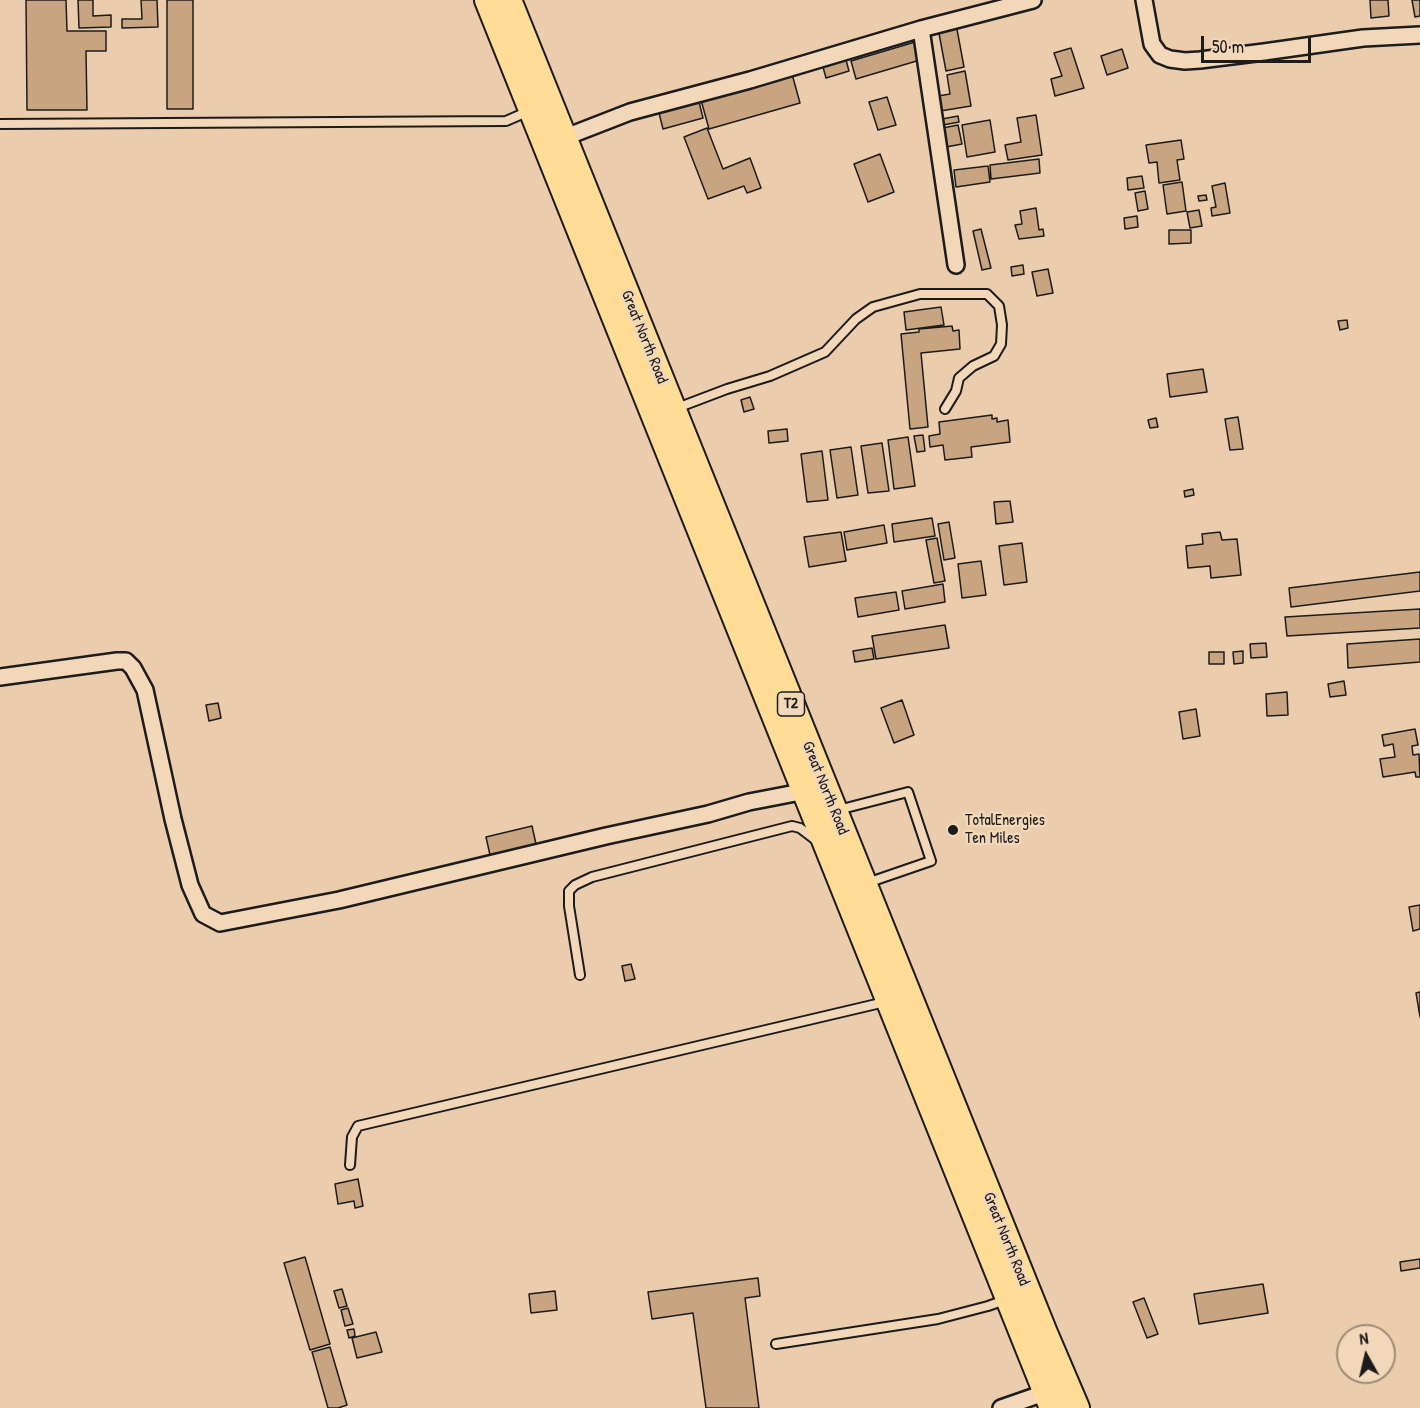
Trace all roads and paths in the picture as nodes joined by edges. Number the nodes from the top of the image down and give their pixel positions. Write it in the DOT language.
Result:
graph roads {
  1 [pos="488,0"];
  2 [pos="508,0"];
  3 [pos="1033,0"];
  4 [pos="1144,0"];
  5 [pos="921,29"];
  6 [pos="1420,35"];
  7 [pos="541,106"];
  8 [pos="0,124"];
  9 [pos="555,141"];
  10 [pos="956,265"];
  11 [pos="945,409"];
  12 [pos="673,410"];
  13 [pos="0,677"];
  14 [pos="806,791"];
  15 [pos="826,815"];
  16 [pos="830,852"];
  17 [pos="854,887"];
  18 [pos="580,975"];
  19 [pos="890,1000"];
  20 [pos="350,1165"];
  21 [pos="1009,1298"];
  22 [pos="776,1344"];
  23 [pos="1050,1400"];
  24 [pos="1001,1408"];
  25 [pos="1076,1408"];
  1 -- 7 [label="highway, Great North Road / T2"];
  2 -- 7 [label="highway, Great North Road / T2"];
  3 -- 5 [label="street"];
  4 -- 6 [label="street"];
  5 -- 9 [label="street"];
  5 -- 10 [label="street"];
  7 -- 8 [label="lane"];
  7 -- 9 [label="highway, Great North Road / T2"];
  9 -- 12 [label="highway, Great North Road / T2"];
  9 -- 14 [label="highway, Great North Road / T2"];
  11 -- 12 [label="lane"];
  12 -- 15 [label="highway, Great North Road / T2"];
  13 -- 14 [label="street"];
  14 -- 15 [label="highway, Great North Road / T2"];
  15 -- 16 [label="highway, Great North Road / T2"];
  15 -- 17 [label="highway, Great North Road / T2"];
  15 -- 17 [label="lane"];
  16 -- 17 [label="highway, Great North Road / T2"];
  16 -- 18 [label="lane"];
  17 -- 19 [label="highway, Great North Road / T2"];
  17 -- 25 [label="highway, Great North Road / T2"];
  19 -- 20 [label="lane"];
  19 -- 21 [label="highway, Great North Road / T2"];
  21 -- 22 [label="lane"];
  21 -- 23 [label="highway, Great North Road / T2"];
  23 -- 24 [label="street"];
}
